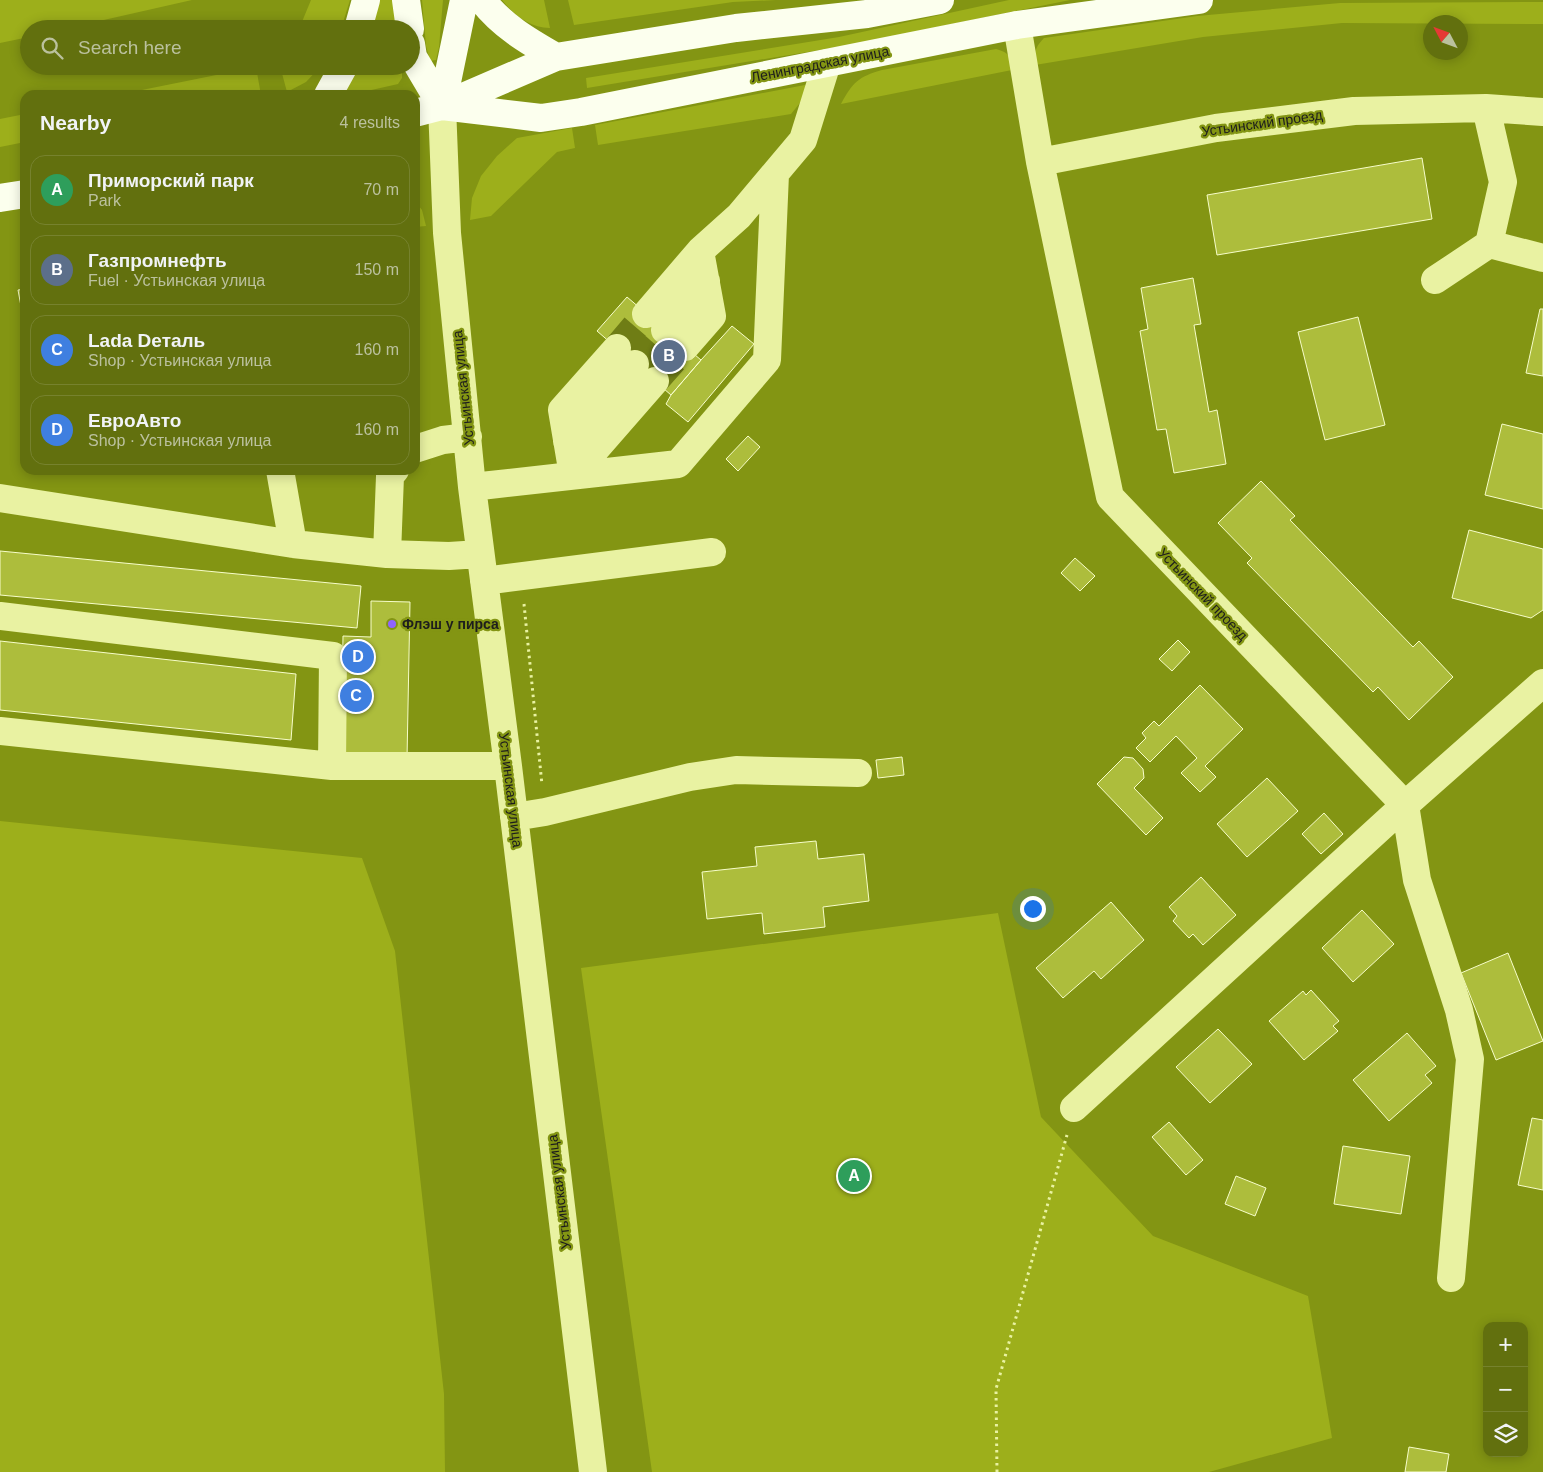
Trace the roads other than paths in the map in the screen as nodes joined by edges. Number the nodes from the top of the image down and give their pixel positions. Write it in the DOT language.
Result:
graph roads {
  1 [pos="366,0"];
  2 [pos="406,0"];
  3 [pos="464,0"];
  4 [pos="482,0"];
  5 [pos="940,0"];
  6 [pos="1199,0"];
  7 [pos="360,20"];
  8 [pos="409,20"];
  9 [pos="1017,25"];
  10 [pos="556,57"];
  11 [pos="826,63"];
  12 [pos="420,69"];
  13 [pos="339,75"];
  14 [pos="331,90"];
  15 [pos="442,106"];
  16 [pos="1486,108"];
  17 [pos="420,112"];
  18 [pos="1543,112"];
  19 [pos="1040,162"];
  20 [pos="775,174"];
  21 [pos="20,195"];
  22 [pos="0,198"];
  23 [pos="1489,244"];
  24 [pos="700,251"];
  25 [pos="1543,258"];
  26 [pos="1435,280"];
  27 [pos="706,281"];
  28 [pos="685,347"];
  29 [pos="626,356"];
  30 [pos="655,381"];
  31 [pos="468,437"];
  32 [pos="420,448"];
  33 [pos="281,475"];
  34 [pos="391,475"];
  35 [pos="572,475"];
  36 [pos="472,487"];
  37 [pos="0,498"];
  38 [pos="293,544"];
  39 [pos="712,552"];
  40 [pos="387,554"];
  41 [pos="480,554"];
  42 [pos="484,581"];
  43 [pos="0,616"];
  44 [pos="1543,683"];
  45 [pos="0,730"];
  46 [pos="332,766"];
  47 [pos="508,766"];
  48 [pos="858,773"];
  49 [pos="1405,805"];
  50 [pos="514,818"];
  51 [pos="1074,1108"];
  52 [pos="1452,1278"];
  53 [pos="593,1472"];
  1 -- 7 [label="main road"];
  2 -- 8 [label="main road"];
  3 -- 15 [label="main road"];
  4 -- 10 [label="main road"];
  5 -- 10 [label="main road, Ленинградская улица"];
  6 -- 9 [label="main road, Ленинградская улица"];
  9 -- 11 [label="main road, Ленинградская улица"];
  9 -- 19 [label="street, Устьинский проезд"];
  10 -- 15 [label="main road, Ленинградская улица"];
  11 -- 15 [label="main road, Ленинградская улица"];
  11 -- 20 [label="street"];
  12 -- 15 [label="main road"];
  13 -- 14 [label="main road"];
  15 -- 17 [label="main road, Ленинградская улица"];
  15 -- 31 [label="street, Устьинская улица"];
  16 -- 18 [label="street, Устьинский проезд"];
  16 -- 19 [label="street, Устьинский проезд"];
  16 -- 23 [label="street"];
  19 -- 49 [label="street, Устьинский проезд"];
  20 -- 24 [label="street"];
  20 -- 35 [label="street"];
  21 -- 22 [label="main road"];
  23 -- 25 [label="street"];
  23 -- 26 [label="street"];
  24 -- 27 [label="street"];
  24 -- 27 [label="street"];
  27 -- 28 [label="street"];
  29 -- 35 [label="street"];
  30 -- 35 [label="street"];
  31 -- 32 [label="street"];
  31 -- 36 [label="street, Устьинская улица"];
  33 -- 38 [label="street"];
  34 -- 40 [label="street"];
  35 -- 36 [label="street"];
  36 -- 41 [label="street, Устьинская улица"];
  37 -- 38 [label="street"];
  38 -- 40 [label="street"];
  39 -- 42 [label="street"];
  40 -- 41 [label="street"];
  41 -- 42 [label="street, Устьинская улица"];
  42 -- 47 [label="street, Устьинская улица"];
  43 -- 46 [label="street"];
  44 -- 49 [label="street"];
  45 -- 46 [label="street"];
  46 -- 47 [label="street"];
  47 -- 50 [label="street, Устьинская улица"];
  48 -- 50 [label="street"];
  49 -- 51 [label="street"];
  49 -- 52 [label="street"];
  50 -- 53 [label="street, Устьинская улица"];
}
